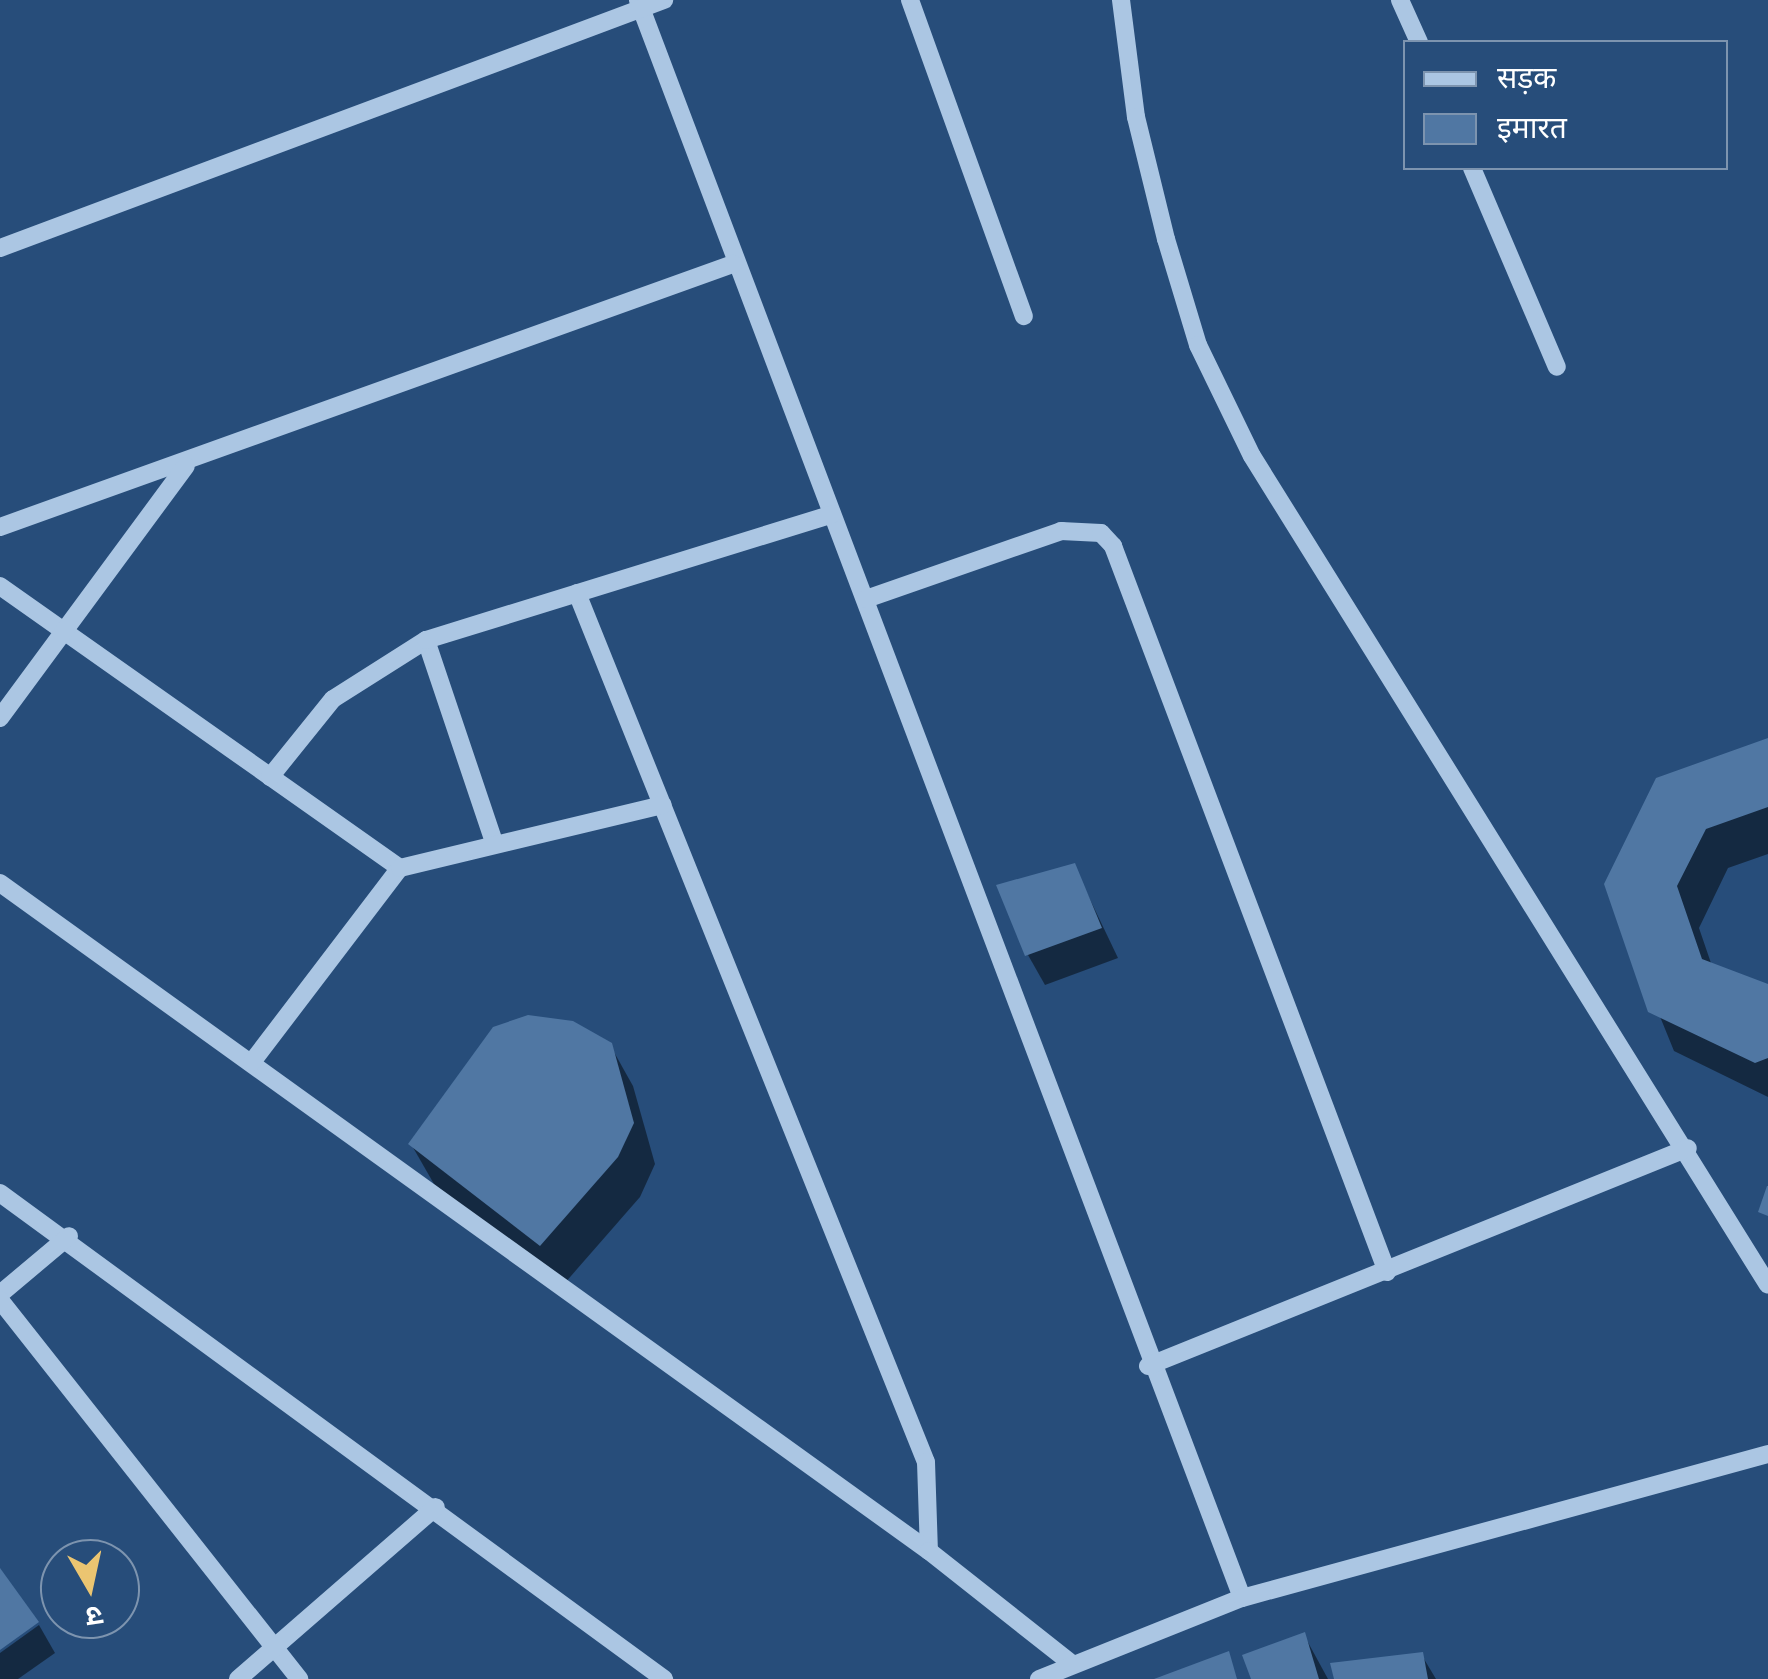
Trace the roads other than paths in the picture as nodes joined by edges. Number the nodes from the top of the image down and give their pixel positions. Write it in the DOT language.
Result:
graph roads {
  1 [pos="664,0"];
  2 [pos="910,0"];
  3 [pos="1121,0"];
  4 [pos="1400,0"];
  5 [pos="640,4"];
  6 [pos="1417,40"];
  7 [pos="1473,170"];
  8 [pos="0,248"];
  9 [pos="733,264"];
  10 [pos="1024,316"];
  11 [pos="1557,367"];
  12 [pos="186,466"];
  13 [pos="832,514"];
  14 [pos="0,527"];
  15 [pos="0,586"];
  16 [pos="578,593"];
  17 [pos="866,599"];
  18 [pos="61,632"];
  19 [pos="426,640"];
  20 [pos="0,718"];
  21 [pos="270,777"];
  22 [pos="664,805"];
  23 [pos="494,842"];
  24 [pos="400,868"];
  25 [pos="0,883"];
  26 [pos="252,1062"];
  27 [pos="1688,1148"];
  28 [pos="0,1193"];
  29 [pos="69,1236"];
  30 [pos="1386,1272"];
  31 [pos="1768,1285"];
  32 [pos="0,1297"];
  33 [pos="1148,1366"];
  34 [pos="1768,1454"];
  35 [pos="436,1507"];
  36 [pos="929,1551"];
  37 [pos="1242,1598"];
  38 [pos="276,1646"];
  39 [pos="1072,1664"];
  40 [pos="238,1679"];
  41 [pos="300,1679"];
  42 [pos="664,1679"];
  43 [pos="1039,1679"];
  1 -- 5 [label="street"];
  2 -- 10 [label="street"];
  3 -- 27 [label="street"];
  4 -- 6 [label="street"];
  5 -- 8 [label="street"];
  5 -- 9 [label="street"];
  7 -- 11 [label="street"];
  9 -- 12 [label="street"];
  9 -- 13 [label="street"];
  12 -- 14 [label="street"];
  12 -- 18 [label="street"];
  13 -- 16 [label="street"];
  13 -- 17 [label="street"];
  15 -- 18 [label="street"];
  16 -- 19 [label="street"];
  16 -- 22 [label="street"];
  17 -- 30 [label="street"];
  17 -- 33 [label="street"];
  18 -- 20 [label="street"];
  18 -- 21 [label="street"];
  19 -- 21 [label="street"];
  19 -- 23 [label="street"];
  21 -- 24 [label="street"];
  22 -- 23 [label="street"];
  22 -- 36 [label="street"];
  23 -- 24 [label="street"];
  24 -- 26 [label="street"];
  25 -- 26 [label="street"];
  26 -- 36 [label="street"];
  27 -- 30 [label="street"];
  27 -- 31 [label="street"];
  28 -- 29 [label="street"];
  29 -- 32 [label="street"];
  29 -- 35 [label="street"];
  30 -- 33 [label="street"];
  32 -- 38 [label="street"];
  33 -- 37 [label="street"];
  34 -- 37 [label="street"];
  35 -- 38 [label="street"];
  35 -- 42 [label="street"];
  36 -- 39 [label="street"];
  37 -- 39 [label="street"];
  38 -- 40 [label="street"];
  38 -- 41 [label="street"];
  39 -- 43 [label="street"];
}
